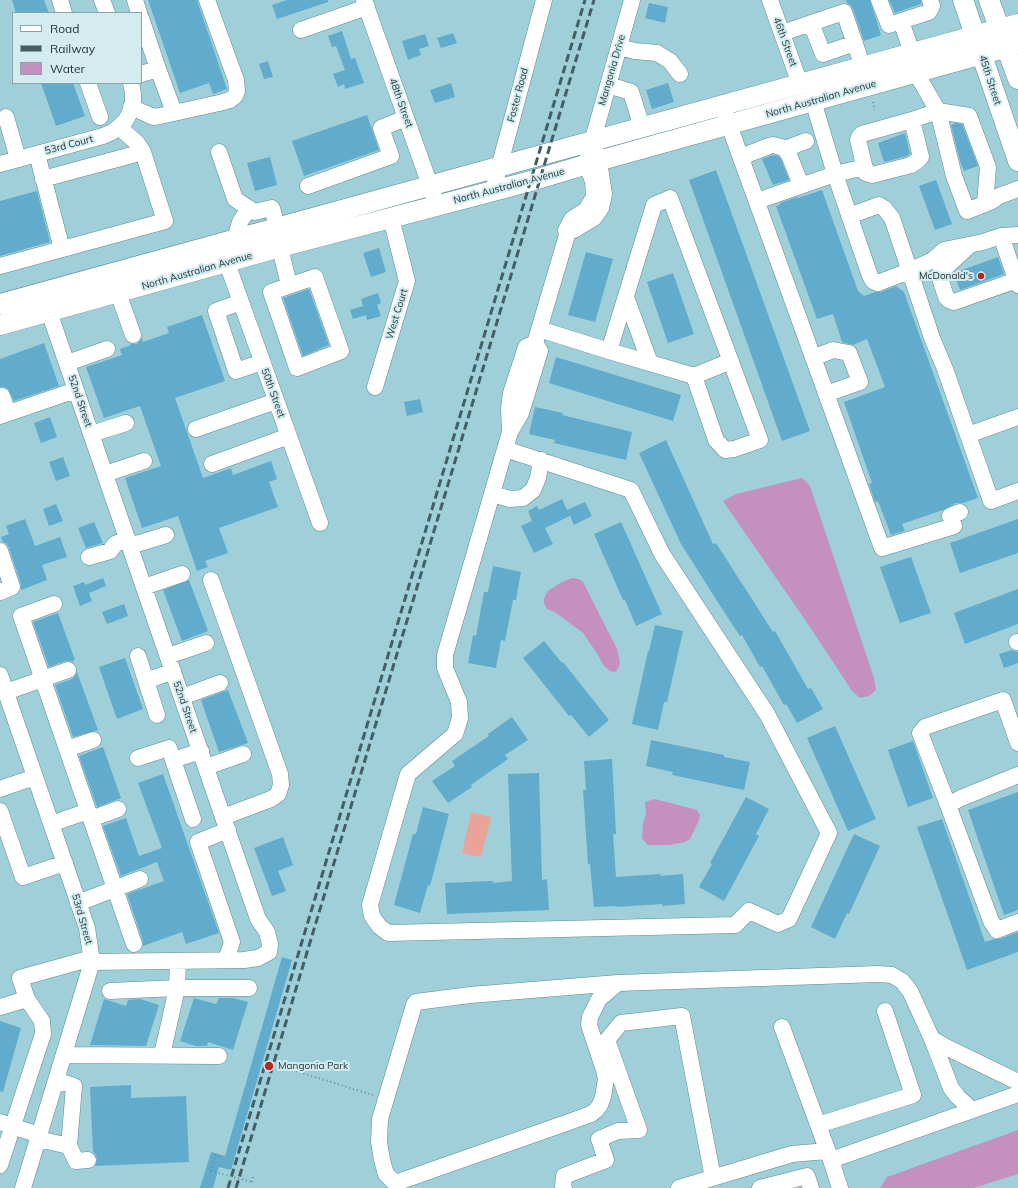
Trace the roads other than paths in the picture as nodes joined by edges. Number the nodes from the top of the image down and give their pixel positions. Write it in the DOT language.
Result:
graph roads {
  1 [pos="60,0"];
  2 [pos="135,0"];
  3 [pos="207,0"];
  4 [pos="544,0"];
  5 [pos="632,0"];
  6 [pos="879,0"];
  7 [pos="930,0"];
  8 [pos="963,0"];
  9 [pos="989,0"];
  10 [pos="774,1"];
  11 [pos="366,3"];
  12 [pos="64,12"];
  13 [pos="140,12"];
  14 [pos="142,21"];
  15 [pos="901,21"];
  16 [pos="811,23"];
  17 [pos="1009,26"];
  18 [pos="301,30"];
  19 [pos="782,33"];
  20 [pos="855,43"];
  21 [pos="979,45"];
  22 [pos="1012,46"];
  23 [pos="619,47"];
  24 [pos="912,53"];
  25 [pos="863,67"];
  26 [pos="158,69"];
  27 [pos="916,73"];
  28 [pos="142,74"];
  29 [pos="680,74"];
  30 [pos="1018,79"];
  31 [pos="88,84"];
  32 [pos="131,84"];
  33 [pos="800,84"];
  34 [pos="608,86"];
  35 [pos="813,101"];
  36 [pos="722,105"];
  37 [pos="130,110"];
  38 [pos="938,111"];
  39 [pos="174,112"];
  40 [pos="100,116"];
  41 [pos="6,117"];
  42 [pos="406,118"];
  43 [pos="912,120"];
  44 [pos="729,125"];
  45 [pos="119,127"];
  46 [pos="642,128"];
  47 [pos="592,141"];
  48 [pos="806,141"];
  49 [pos="785,149"];
  50 [pos="143,152"];
  51 [pos="219,152"];
  52 [pos="37,154"];
  53 [pos="741,157"];
  54 [pos="18,159"];
  55 [pos="1018,161"];
  56 [pos="592,163"];
  57 [pos="0,164"];
  58 [pos="499,167"];
  59 [pos="865,167"];
  60 [pos="835,174"];
  61 [pos="43,180"];
  62 [pos="308,186"];
  63 [pos="430,186"];
  64 [pos="801,186"];
  65 [pos="493,190"];
  66 [pos="1018,190"];
  67 [pos="756,201"];
  68 [pos="985,204"];
  69 [pos="437,205"];
  70 [pos="249,208"];
  71 [pos="849,216"];
  72 [pos="391,218"];
  73 [pos="278,228"];
  74 [pos="1018,235"];
  75 [pos="1001,236"];
  76 [pos="235,239"];
  77 [pos="970,245"];
  78 [pos="284,246"];
  79 [pos="62,249"];
  80 [pos="227,263"];
  81 [pos="0,266"];
  82 [pos="909,271"];
  83 [pos="1017,283"];
  84 [pos="293,284"];
  85 [pos="43,293"];
  86 [pos="118,293"];
  87 [pos="626,297"];
  88 [pos="241,302"];
  89 [pos="0,304"];
  90 [pos="49,312"];
  91 [pos="0,325"];
  92 [pos="133,335"];
  93 [pos="537,336"];
  94 [pos="107,350"];
  95 [pos="609,350"];
  96 [pos="813,358"];
  97 [pos="731,361"];
  98 [pos="262,362"];
  99 [pos="67,363"];
  100 [pos="650,363"];
  101 [pos="694,376"];
  102 [pos="375,387"];
  103 [pos="76,390"];
  104 [pos="826,394"];
  105 [pos="2,396"];
  106 [pos="276,401"];
  107 [pos="4,415"];
  108 [pos="1018,417"];
  109 [pos="126,423"];
  110 [pos="196,429"];
  111 [pos="91,434"];
  112 [pos="968,435"];
  113 [pos="289,436"];
  114 [pos="505,449"];
  115 [pos="541,460"];
  116 [pos="144,461"];
  117 [pos="212,464"];
  118 [pos="105,474"];
  119 [pos="1018,491"];
  120 [pos="492,494"];
  121 [pos="960,512"];
  122 [pos="320,523"];
  123 [pos="166,535"];
  124 [pos="129,543"];
  125 [pos="0,551"];
  126 [pos="89,557"];
  127 [pos="182,574"];
  128 [pos="212,580"];
  129 [pos="144,587"];
  130 [pos="0,592"];
  131 [pos="54,604"];
  132 [pos="206,643"];
  133 [pos="138,656"];
  134 [pos="168,656"];
  135 [pos="68,670"];
  136 [pos="173,671"];
  137 [pos="0,675"];
  138 [pos="43,679"];
  139 [pos="146,681"];
  140 [pos="220,683"];
  141 [pos="6,692"];
  142 [pos="182,697"];
  143 [pos="157,715"];
  144 [pos="93,740"];
  145 [pos="1018,743"];
  146 [pos="67,749"];
  147 [pos="201,751"];
  148 [pos="243,754"];
  149 [pos="138,758"];
  150 [pos="173,760"];
  151 [pos="206,767"];
  152 [pos="1018,775"];
  153 [pos="35,776"];
  154 [pos="0,789"];
  155 [pos="948,805"];
  156 [pos="118,809"];
  157 [pos="0,811"];
  158 [pos="90,815"];
  159 [pos="193,819"];
  160 [pos="51,824"];
  161 [pos="226,824"];
  162 [pos="64,863"];
  163 [pos="140,879"];
  164 [pos="115,889"];
  165 [pos="78,903"];
  166 [pos="1018,922"];
  167 [pos="134,944"];
  168 [pos="92,960"];
  169 [pos="226,960"];
  170 [pos="178,961"];
  171 [pos="618,983"];
  172 [pos="177,988"];
  173 [pos="249,988"];
  174 [pos="110,991"];
  175 [pos="27,999"];
  176 [pos="0,1007"];
  177 [pos="885,1011"];
  178 [pos="782,1027"];
  179 [pos="932,1039"];
  180 [pos="64,1055"];
  181 [pos="162,1055"];
  182 [pos="219,1056"];
  183 [pos="56,1080"];
  184 [pos="1018,1082"];
  185 [pos="1018,1094"];
  186 [pos="972,1110"];
  187 [pos="6,1124"];
  188 [pos="818,1125"];
  189 [pos="39,1137"];
  190 [pos="69,1146"];
  191 [pos="829,1155"];
  192 [pos="88,1160"];
  193 [pos="0,1165"];
  194 [pos="719,1180"];
  195 [pos="399,1185"];
  196 [pos="23,1188"];
  197 [pos="564,1188"];
  198 [pos="679,1188"];
  199 [pos="760,1188"];
  200 [pos="811,1188"];
  201 [pos="840,1188"];
  1 -- 12 [label="street"];
  2 -- 13 [label="street"];
  3 -- 39 [label="street"];
  4 -- 58 [label="street, Foster Road"];
  5 -- 23 [label="street, Mangonia Drive"];
  6 -- 15 [label="street"];
  7 -- 15 [label="street"];
  8 -- 21 [label="main road, 45th Street"];
  9 -- 17 [label="main road"];
  10 -- 19 [label="street, 46th Street"];
  11 -- 18 [label="street"];
  11 -- 42 [label="street, 48th Street"];
  14 -- 26 [label="street"];
  15 -- 24 [label="street"];
  16 -- 19 [label="street"];
  16 -- 20 [label="street"];
  16 -- 20 [label="street"];
  17 -- 21 [label="main road, North Australian Avenue"];
  17 -- 22 [label="main road"];
  19 -- 33 [label="street, 46th Street"];
  20 -- 25 [label="street"];
  21 -- 22 [label="main road, North Australian Avenue"];
  21 -- 24 [label="main road, North Australian Avenue"];
  21 -- 27 [label="main road, North Australian Avenue"];
  21 -- 55 [label="main road, 45th Street"];
  22 -- 30 [label="main road"];
  23 -- 29 [label="street"];
  23 -- 34 [label="street, Mangonia Drive"];
  24 -- 25 [label="main road, North Australian Avenue"];
  25 -- 33 [label="main road, North Australian Avenue"];
  26 -- 28 [label="street"];
  26 -- 39 [label="street"];
  27 -- 35 [label="main road, North Australian Avenue"];
  27 -- 38 [label="street"];
  31 -- 40 [label="street"];
  32 -- 37 [label="street"];
  33 -- 36 [label="main road, North Australian Avenue"];
  34 -- 46 [label="street"];
  34 -- 47 [label="street, Mangonia Drive"];
  35 -- 44 [label="main road, North Australian Avenue"];
  35 -- 60 [label="street"];
  36 -- 44 [label="street"];
  36 -- 46 [label="main road, North Australian Avenue"];
  37 -- 39 [label="street"];
  37 -- 45 [label="street, 53rd Court"];
  38 -- 43 [label="street"];
  38 -- 68 [label="street"];
  38 -- 68 [label="street"];
  41 -- 54 [label="street"];
  42 -- 62 [label="street"];
  42 -- 63 [label="street, 48th Street"];
  43 -- 59 [label="street"];
  43 -- 59 [label="street"];
  44 -- 53 [label="street"];
  44 -- 56 [label="main road, North Australian Avenue"];
  45 -- 50 [label="street"];
  45 -- 52 [label="street, 53rd Court"];
  46 -- 47 [label="main road, North Australian Avenue"];
  47 -- 56 [label="street"];
  47 -- 58 [label="main road, North Australian Avenue"];
  48 -- 49 [label="street"];
  49 -- 53 [label="street"];
  49 -- 64 [label="street"];
  50 -- 61 [label="street"];
  50 -- 79 [label="street"];
  51 -- 70 [label="street"];
  52 -- 54 [label="street, 53rd Court"];
  52 -- 61 [label="street"];
  53 -- 67 [label="street"];
  54 -- 57 [label="street, 53rd Court"];
  56 -- 65 [label="main road, North Australian Avenue"];
  56 -- 93 [label="street"];
  58 -- 63 [label="main road, North Australian Avenue"];
  58 -- 65 [label="street, Foster Road"];
  59 -- 60 [label="street"];
  60 -- 64 [label="street"];
  60 -- 71 [label="street"];
  61 -- 79 [label="street"];
  63 -- 69 [label="street, 48th Street"];
  63 -- 73 [label="main road, North Australian Avenue"];
  64 -- 67 [label="street"];
  65 -- 69 [label="main road, North Australian Avenue"];
  66 -- 68 [label="street"];
  67 -- 96 [label="street"];
  69 -- 72 [label="main road, North Australian Avenue"];
  70 -- 73 [label="street"];
  70 -- 76 [label="street"];
  71 -- 82 [label="street"];
  71 -- 82 [label="street"];
  72 -- 78 [label="main road, North Australian Avenue"];
  72 -- 102 [label="street, West Court"];
  73 -- 76 [label="main road, North Australian Avenue"];
  73 -- 78 [label="main road"];
  74 -- 75 [label="street"];
  75 -- 77 [label="street"];
  75 -- 83 [label="street"];
  76 -- 85 [label="main road, North Australian Avenue"];
  77 -- 82 [label="street"];
  77 -- 83 [label="street"];
  78 -- 80 [label="main road, North Australian Avenue"];
  78 -- 84 [label="street"];
  79 -- 81 [label="street"];
  80 -- 86 [label="main road, North Australian Avenue"];
  80 -- 88 [label="street, 50th Street"];
  82 -- 112 [label="street"];
  84 -- 84 [label="street"];
  85 -- 89 [label="main road, North Australian Avenue"];
  85 -- 90 [label="street, 52nd Street"];
  86 -- 90 [label="main road, North Australian Avenue"];
  86 -- 92 [label="street"];
  87 -- 95 [label="street"];
  87 -- 97 [label="street"];
  87 -- 100 [label="street"];
  88 -- 98 [label="street, 50th Street"];
  88 -- 98 [label="street"];
  90 -- 91 [label="main road, North Australian Avenue"];
  90 -- 99 [label="street, 52nd Street"];
  93 -- 95 [label="street"];
  93 -- 114 [label="street"];
  94 -- 99 [label="street"];
  95 -- 100 [label="street"];
  96 -- 104 [label="street"];
  96 -- 104 [label="street"];
  97 -- 101 [label="street"];
  97 -- 101 [label="street"];
  98 -- 106 [label="street, 50th Street"];
  99 -- 103 [label="street, 52nd Street"];
  100 -- 101 [label="street"];
  103 -- 107 [label="street"];
  103 -- 111 [label="street, 52nd Street"];
  104 -- 121 [label="street"];
  105 -- 107 [label="street"];
  106 -- 110 [label="street"];
  106 -- 113 [label="street, 50th Street"];
  108 -- 112 [label="street"];
  109 -- 111 [label="street"];
  111 -- 118 [label="street, 52nd Street"];
  112 -- 119 [label="street"];
  113 -- 117 [label="street"];
  113 -- 122 [label="street, 50th Street"];
  114 -- 115 [label="street"];
  114 -- 120 [label="street"];
  115 -- 120 [label="street"];
  115 -- 120 [label="street"];
  116 -- 118 [label="street"];
  118 -- 124 [label="street, 52nd Street"];
  123 -- 124 [label="street"];
  124 -- 126 [label="street"];
  124 -- 129 [label="street, 52nd Street"];
  125 -- 130 [label="street"];
  127 -- 129 [label="street"];
  128 -- 161 [label="street"];
  129 -- 134 [label="street, 52nd Street"];
  131 -- 138 [label="street"];
  132 -- 134 [label="street"];
  133 -- 139 [label="street"];
  134 -- 136 [label="street, 52nd Street"];
  135 -- 138 [label="street"];
  136 -- 139 [label="street"];
  136 -- 142 [label="street, 52nd Street"];
  137 -- 141 [label="street, 53rd Street"];
  138 -- 141 [label="street"];
  138 -- 146 [label="street"];
  139 -- 143 [label="street"];
  140 -- 142 [label="street"];
  141 -- 153 [label="street, 53rd Street"];
  142 -- 147 [label="street, 52nd Street"];
  144 -- 146 [label="street"];
  145 -- 155 [label="street"];
  146 -- 158 [label="street"];
  147 -- 150 [label="street"];
  147 -- 151 [label="street, 52nd Street"];
  148 -- 151 [label="street"];
  149 -- 150 [label="street"];
  150 -- 159 [label="street"];
  151 -- 161 [label="street, 52nd Street"];
  152 -- 155 [label="street"];
  153 -- 154 [label="street"];
  153 -- 160 [label="street, 53rd Street"];
  155 -- 166 [label="street"];
  156 -- 158 [label="street"];
  157 -- 162 [label="street"];
  158 -- 160 [label="street"];
  158 -- 164 [label="street"];
  160 -- 162 [label="street, 53rd Street"];
  161 -- 169 [label="street"];
  161 -- 169 [label="street, 52nd Street"];
  162 -- 165 [label="street, 53rd Street"];
  163 -- 164 [label="street"];
  164 -- 165 [label="street"];
  164 -- 167 [label="street"];
  165 -- 168 [label="street, 53rd Street"];
  168 -- 170 [label="street, 52nd Street"];
  168 -- 175 [label="street, 52nd Street"];
  168 -- 180 [label="street, 53rd Street"];
  169 -- 170 [label="street, 52nd Street"];
  170 -- 172 [label="street"];
  171 -- 179 [label="street"];
  171 -- 195 [label="street"];
  171 -- 195 [label="street"];
  172 -- 173 [label="street"];
  172 -- 174 [label="street"];
  172 -- 181 [label="street"];
  175 -- 176 [label="street"];
  175 -- 187 [label="street"];
  177 -- 188 [label="street"];
  178 -- 188 [label="street"];
  179 -- 184 [label="street"];
  179 -- 186 [label="street"];
  180 -- 181 [label="street"];
  180 -- 183 [label="street, 53rd Street"];
  181 -- 182 [label="street"];
  183 -- 189 [label="street, 53rd Street"];
  183 -- 190 [label="street"];
  185 -- 186 [label="street"];
  186 -- 191 [label="street"];
  187 -- 189 [label="street"];
  187 -- 193 [label="street"];
  188 -- 191 [label="street"];
  189 -- 190 [label="street"];
  189 -- 196 [label="street, 53rd Street"];
  190 -- 192 [label="street"];
  191 -- 194 [label="street"];
  191 -- 201 [label="street"];
  194 -- 197 [label="street"];
  194 -- 198 [label="street"];
  199 -- 200 [label="street"];
}
